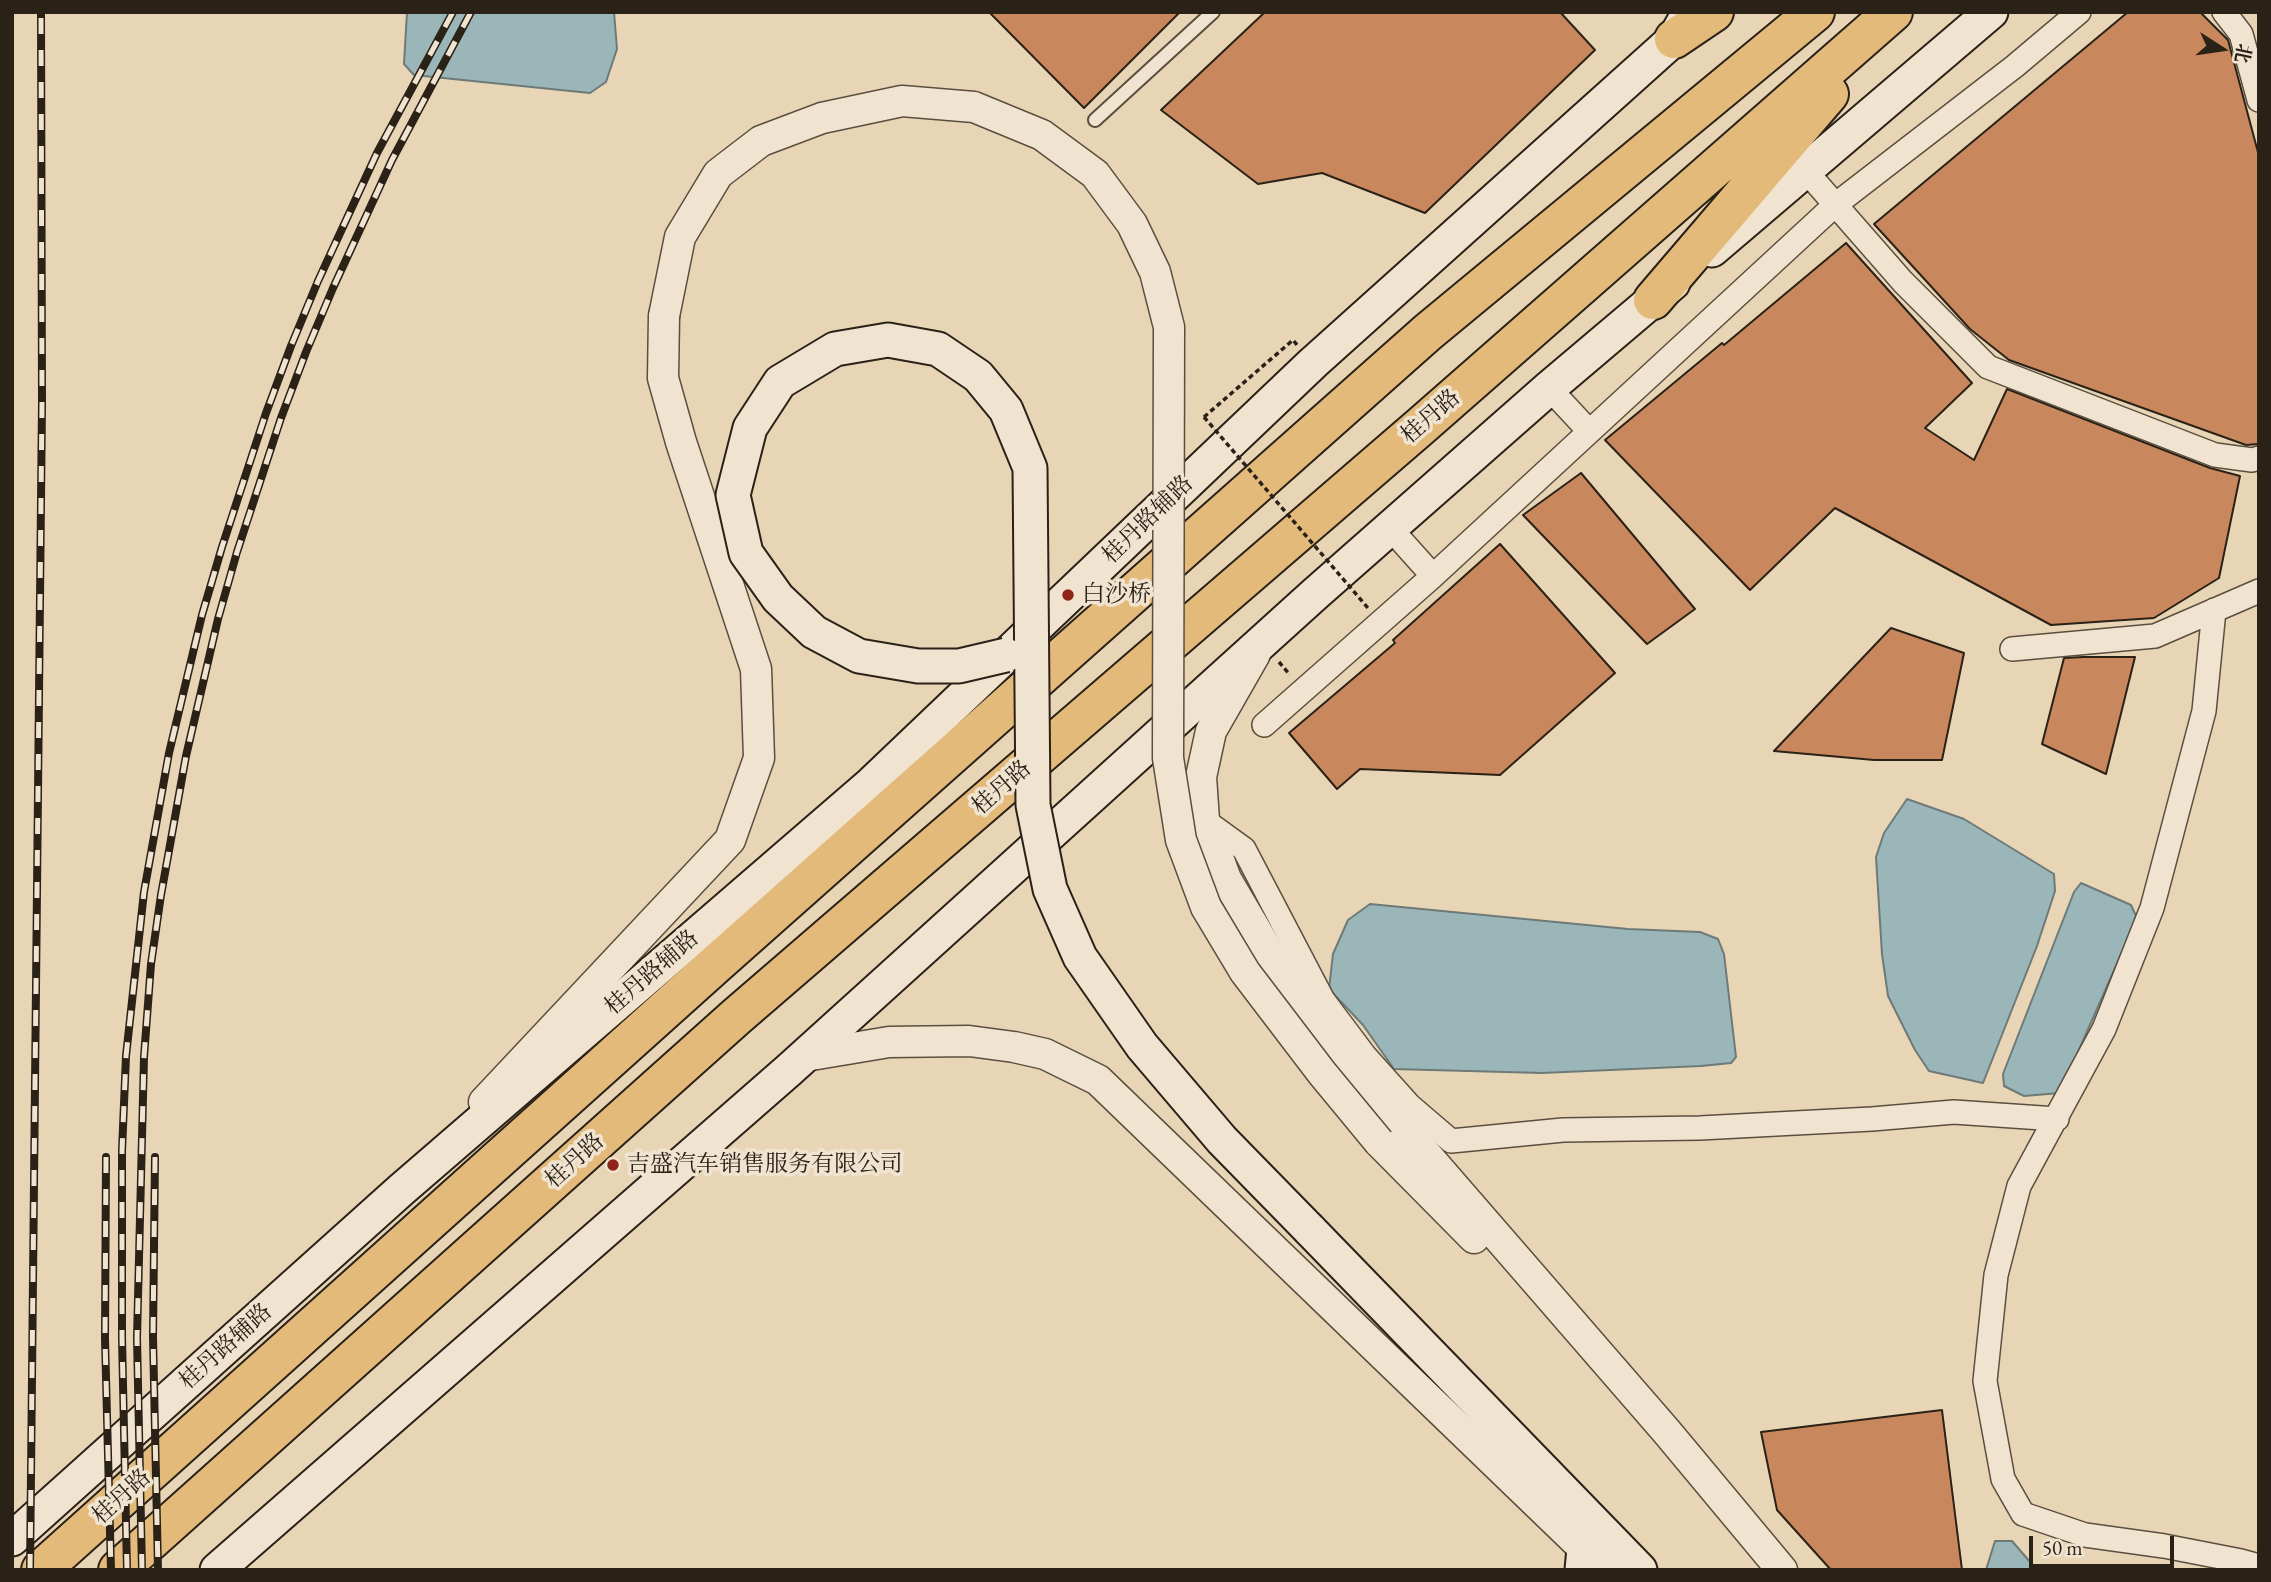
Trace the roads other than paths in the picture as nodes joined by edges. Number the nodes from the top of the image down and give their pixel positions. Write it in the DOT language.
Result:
graph roads {
  1 [pos="1213,12"];
  2 [pos="1707,12"];
  3 [pos="1714,12"];
  4 [pos="1815,12"];
  5 [pos="1892,12"];
  6 [pos="1900,12"];
  7 [pos="1991,12"];
  8 [pos="2079,12"];
  9 [pos="2224,12"];
  10 [pos="1681,26"];
  11 [pos="2259,100"];
  12 [pos="1095,120"];
  13 [pos="1805,170"];
  14 [pos="1835,205"];
  15 [pos="1653,300"];
  16 [pos="1549,388"];
  17 [pos="1589,430"];
  18 [pos="2259,458"];
  19 [pos="1390,528"];
  20 [pos="1433,576"];
  21 [pos="2259,591"];
  22 [pos="2214,610"];
  23 [pos="1262,642"];
  24 [pos="2012,649"];
  25 [pos="1006,655"];
  26 [pos="1264,725"];
  27 [pos="1204,820"];
  28 [pos="805,1056"];
  29 [pos="2057,1119"];
  30 [pos="401,1190"];
  31 [pos="1667,1432"];
  32 [pos="12,1539"];
  33 [pos="1591,1562"];
  34 [pos="2259,1566"];
  35 [pos="41,1570"];
  36 [pos="118,1570"];
  37 [pos="217,1570"];
  38 [pos="1640,1570"];
  39 [pos="1782,1570"];
  1 -- 12 [label="lane"];
  2 -- 10 [label="main road, 桂丹路辅路"];
  3 -- 10 [label="highway"];
  4 -- 35 [label="highway, 桂丹路"];
  5 -- 36 [label="highway, 桂丹路"];
  6 -- 15 [label="highway"];
  7 -- 13 [label="main road"];
  8 -- 14 [label="street"];
  9 -- 11 [label="street"];
  10 -- 25 [label="main road, 桂丹路辅路"];
  13 -- 14 [label="street"];
  13 -- 15 [label="main road"];
  14 -- 17 [label="street"];
  14 -- 18 [label="street"];
  15 -- 16 [label="main road"];
  16 -- 17 [label="street"];
  16 -- 19 [label="main road"];
  17 -- 20 [label="street"];
  19 -- 20 [label="street"];
  19 -- 23 [label="main road"];
  20 -- 26 [label="street"];
  21 -- 22 [label="street"];
  22 -- 24 [label="street"];
  22 -- 29 [label="street"];
  23 -- 27 [label="street"];
  23 -- 28 [label="main road"];
  25 -- 30 [label="main road, 桂丹路辅路"];
  25 -- 38 [label="main road, bridge"];
  27 -- 29 [label="street"];
  27 -- 31 [label="street"];
  28 -- 33 [label="street"];
  28 -- 37 [label="main road"];
  29 -- 34 [label="street"];
  30 -- 31 [label="street, bridge"];
  30 -- 32 [label="main road, 桂丹路辅路"];
  31 -- 39 [label="street"];
}
